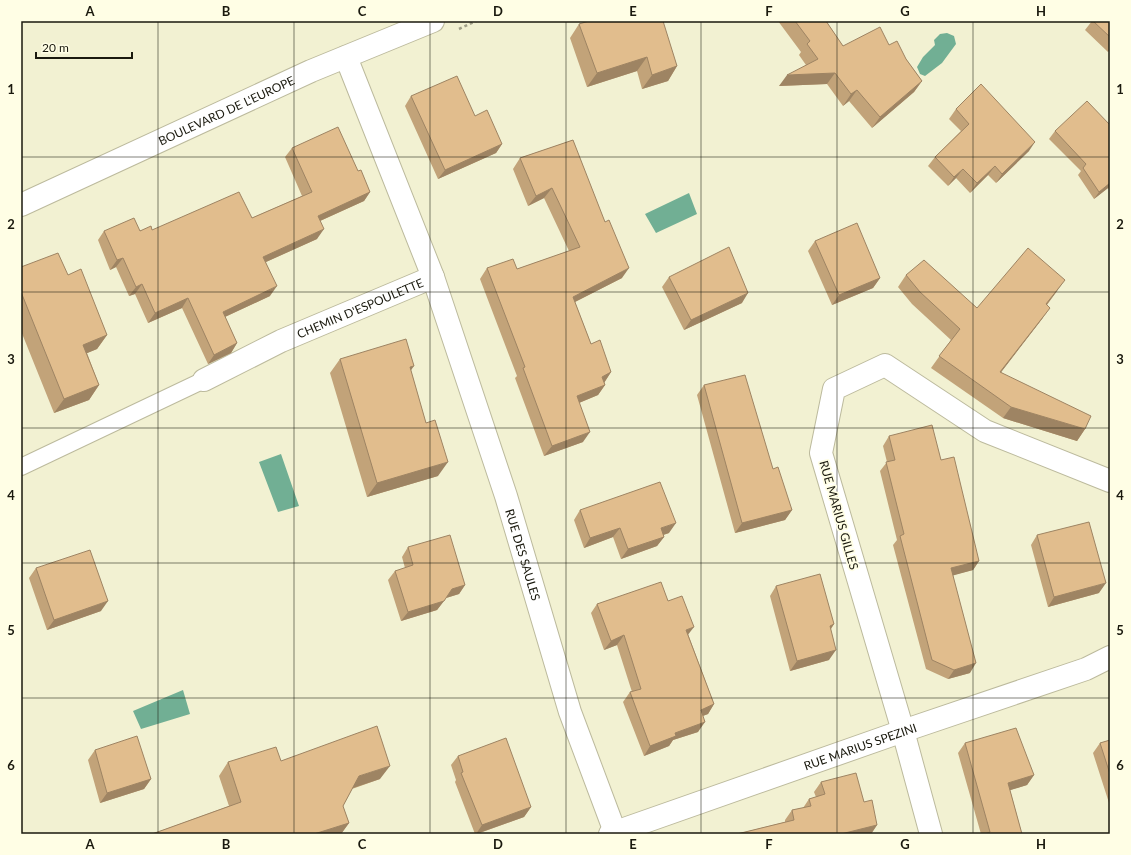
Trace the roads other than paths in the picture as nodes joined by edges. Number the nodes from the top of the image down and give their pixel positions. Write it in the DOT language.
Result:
graph roads {
  1 [pos="433,21"];
  2 [pos="346,57"];
  3 [pos="21,205"];
  4 [pos="433,276"];
  5 [pos="204,380"];
  6 [pos="21,467"];
  7 [pos="1110,481"];
  8 [pos="1110,657"];
  9 [pos="903,731"];
  10 [pos="613,833"];
  11 [pos="931,834"];
  1 -- 2 [label="street, BOULEVARD DE L'EUROPE"];
  2 -- 3 [label="street, BOULEVARD DE L'EUROPE"];
  2 -- 4 [label="street, CHEMIN D'ESPOULETTE"];
  4 -- 5 [label="street, CHEMIN D'ESPOULETTE"];
  4 -- 10 [label="street, RUE DES SAULES"];
  5 -- 6 [label="lane"];
  7 -- 9 [label="street, RUE MARIUS GILLES"];
  8 -- 9 [label="street, RUE MARIUS SPEZINI"];
  9 -- 10 [label="street, RUE MARIUS SPEZINI"];
  9 -- 11 [label="street"];
}
